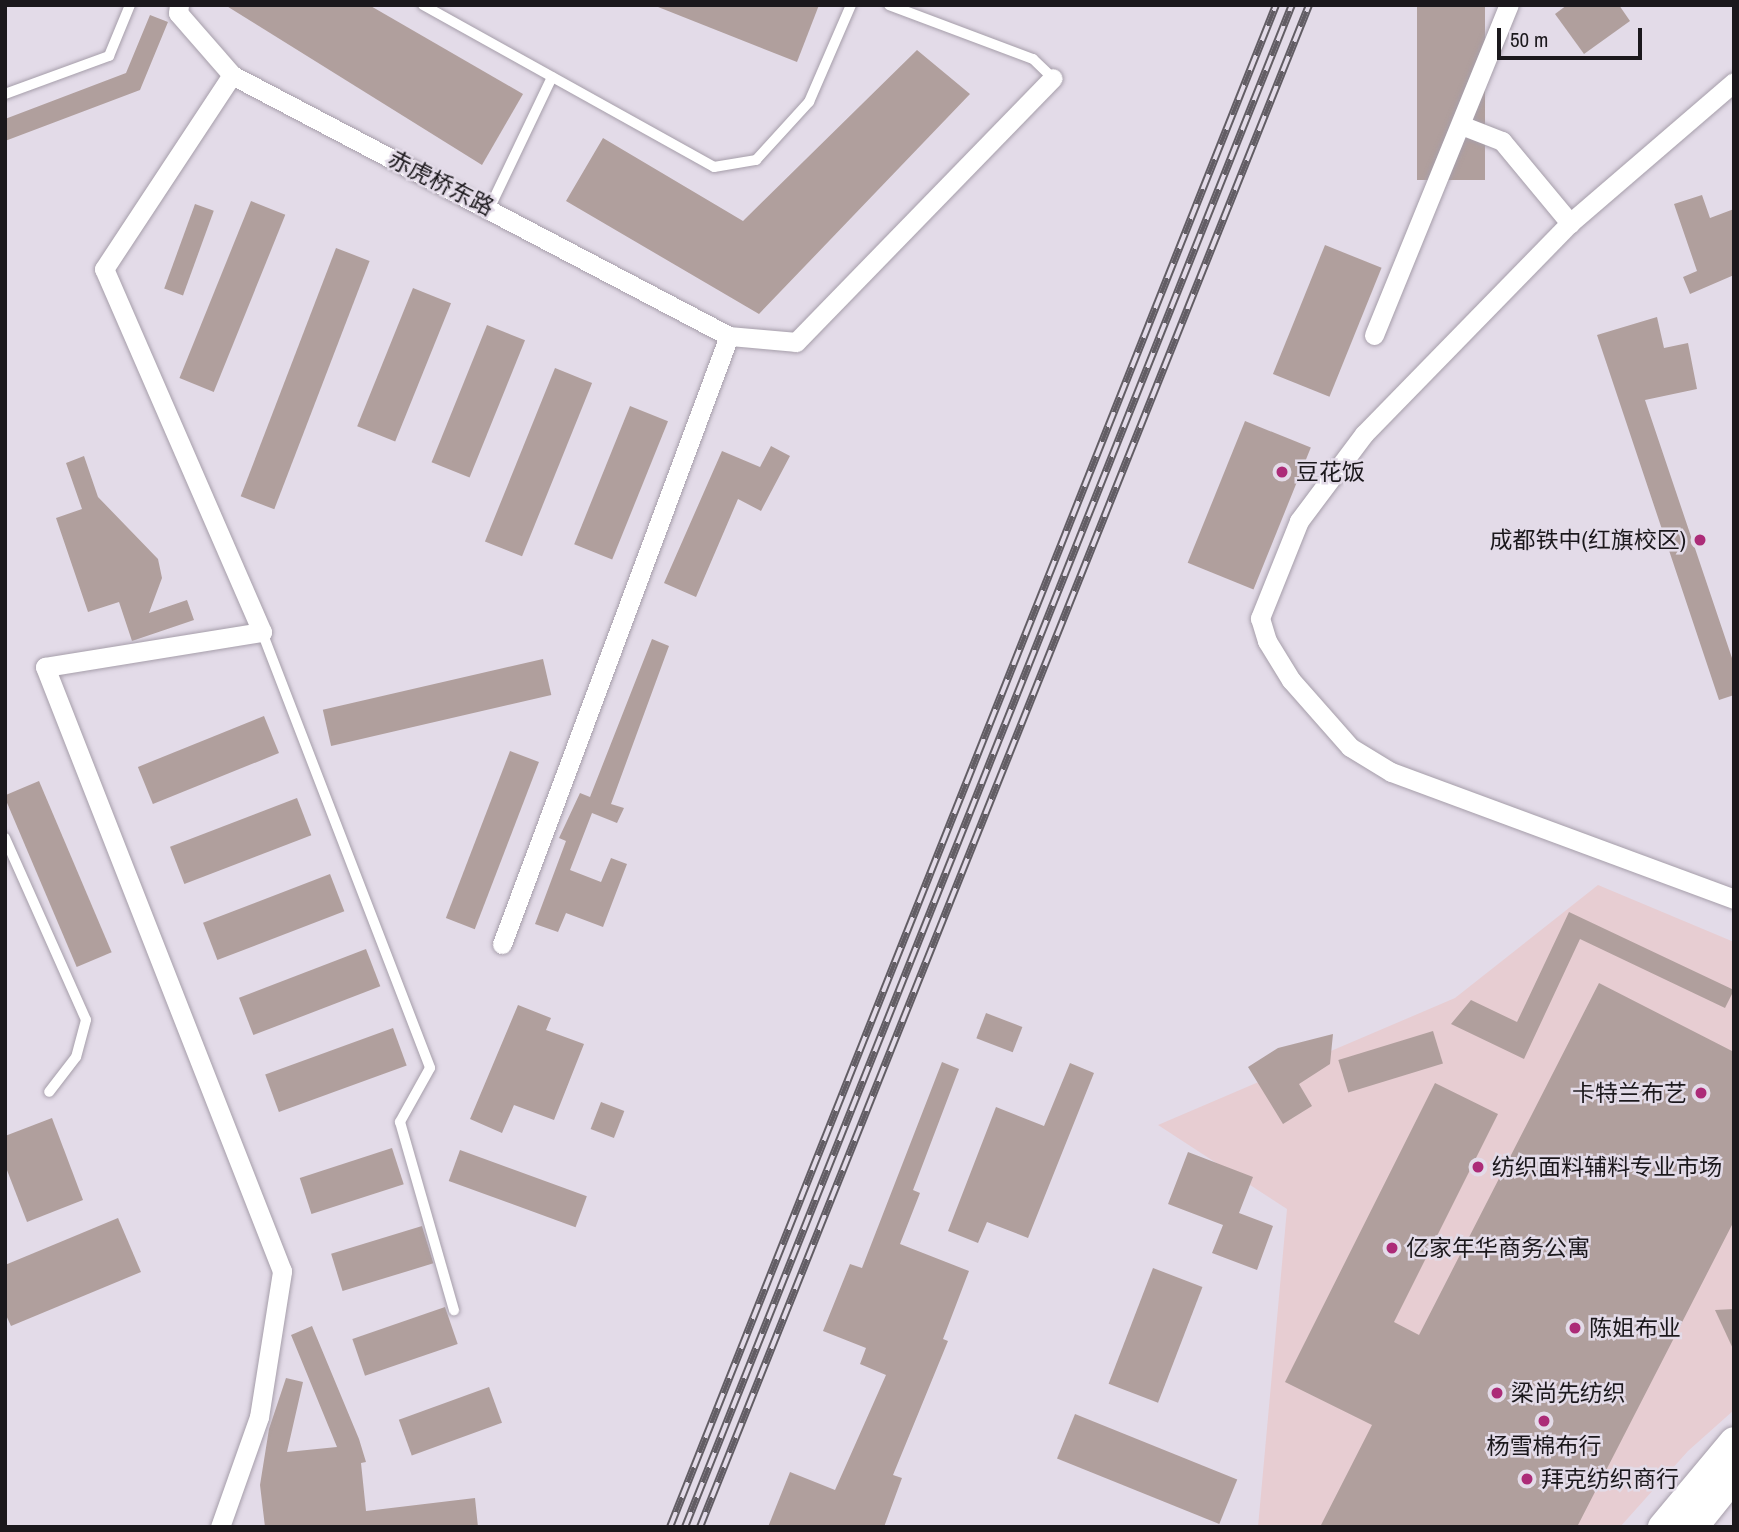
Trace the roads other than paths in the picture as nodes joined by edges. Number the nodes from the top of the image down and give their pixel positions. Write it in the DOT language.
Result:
graph roads {
  1 [pos="130,5"];
  2 [pos="179,5"];
  3 [pos="423,5"];
  4 [pos="851,5"];
  5 [pos="889,5"];
  6 [pos="1509,5"];
  7 [pos="232,75"];
  8 [pos="552,77"];
  9 [pos="1053,78"];
  10 [pos="1734,82"];
  11 [pos="5,94"];
  12 [pos="1461,125"];
  13 [pos="490,207"];
  14 [pos="1570,223"];
  15 [pos="1374,335"];
  16 [pos="729,336"];
  17 [pos="262,632"];
  18 [pos="5,838"];
  19 [pos="1734,899"];
  20 [pos="502,944"];
  21 [pos="49,1092"];
  22 [pos="454,1310"];
  23 [pos="1734,1441"];
  24 [pos="1734,1472"];
  25 [pos="220,1527"];
  26 [pos="1662,1527"];
  27 [pos="1690,1527"];
  1 -- 11 [label="lane"];
  2 -- 7 [label="street, 赤虎桥东路"];
  3 -- 8 [label="lane"];
  4 -- 8 [label="lane"];
  5 -- 9 [label="lane"];
  6 -- 12 [label="street"];
  7 -- 13 [label="street, 赤虎桥东路"];
  7 -- 17 [label="street"];
  8 -- 13 [label="lane"];
  9 -- 16 [label="street"];
  10 -- 14 [label="street"];
  12 -- 14 [label="street"];
  12 -- 15 [label="street"];
  13 -- 16 [label="street, 赤虎桥东路"];
  14 -- 19 [label="street"];
  16 -- 20 [label="street"];
  17 -- 22 [label="lane"];
  17 -- 25 [label="street"];
  18 -- 21 [label="lane"];
  23 -- 26 [label="main road"];
  24 -- 27 [label="highway"];
}
